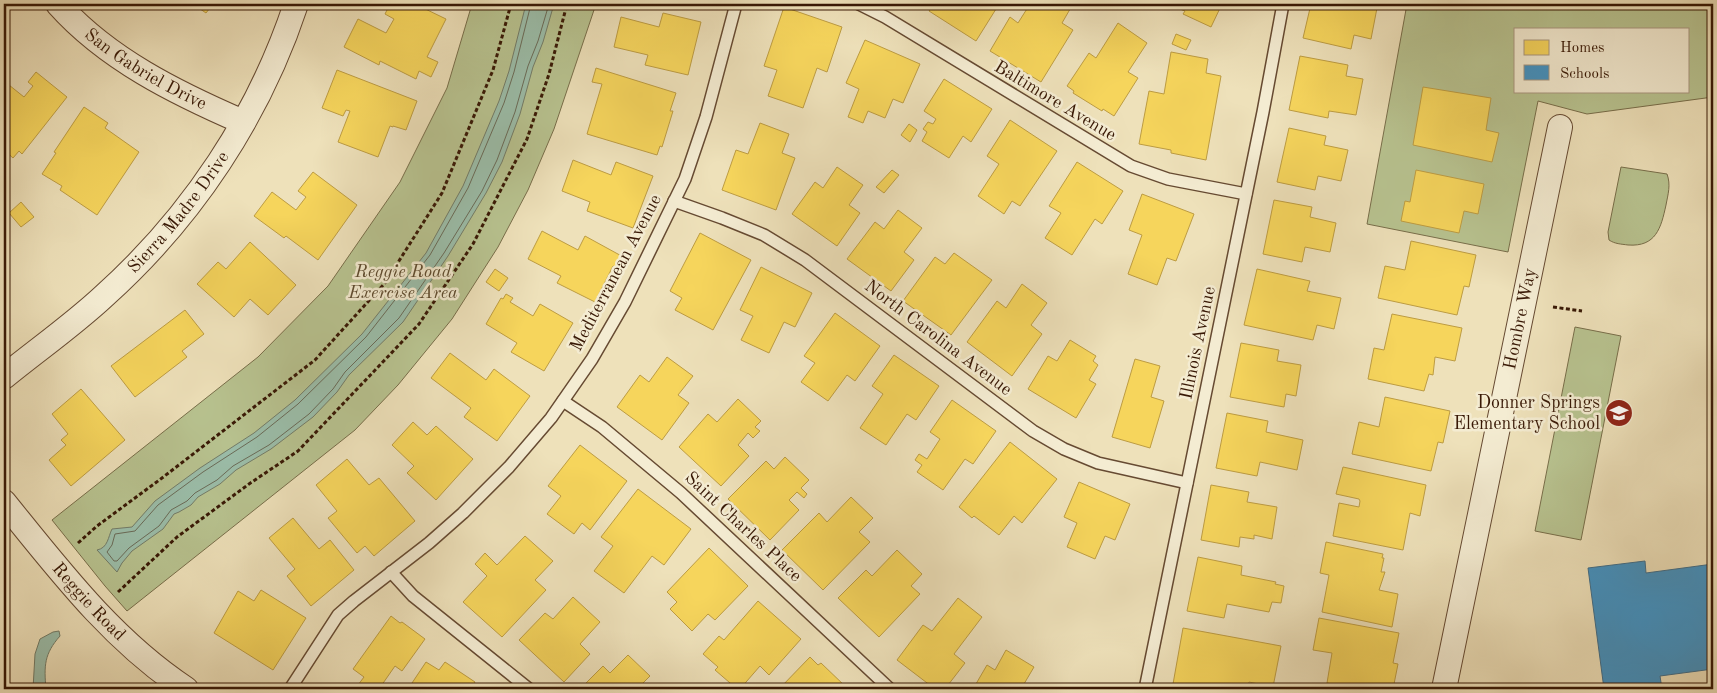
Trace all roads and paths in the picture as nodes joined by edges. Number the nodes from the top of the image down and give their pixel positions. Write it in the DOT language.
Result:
graph roads {
  1 [pos="58,4"];
  2 [pos="296,4"];
  3 [pos="510,4"];
  4 [pos="567,4"];
  5 [pos="736,4"];
  6 [pos="859,4"];
  7 [pos="1283,4"];
  8 [pos="243,122"];
  9 [pos="1560,127"];
  10 [pos="1246,194"];
  11 [pos="674,201"];
  12 [pos="1553,307"];
  13 [pos="1582,311"];
  14 [pos="4,377"];
  15 [pos="563,401"];
  16 [pos="1187,483"];
  17 [pos="4,502"];
  18 [pos="78,543"];
  19 [pos="391,572"];
  20 [pos="118,592"];
  21 [pos="186,689"];
  22 [pos="290,689"];
  23 [pos="529,689"];
  24 [pos="890,689"];
  25 [pos="1145,689"];
  26 [pos="1444,689"];
  1 -- 8 [label="street, San Gabriel Drive"];
  2 -- 8 [label="street, Sierra Madre Drive"];
  3 -- 18 [label="path"];
  4 -- 20 [label="path"];
  5 -- 11 [label="lane, Mediterranean Avenue"];
  6 -- 10 [label="lane, Baltimore Avenue"];
  7 -- 10 [label="lane, Illinois Avenue"];
  8 -- 14 [label="street, Sierra Madre Drive"];
  9 -- 26 [label="street, Hombre Way"];
  10 -- 16 [label="lane, Illinois Avenue"];
  11 -- 15 [label="lane, Mediterranean Avenue"];
  11 -- 16 [label="lane, North Carolina Avenue"];
  12 -- 13 [label="path"];
  15 -- 19 [label="lane, Mediterranean Avenue"];
  15 -- 24 [label="lane, Saint Charles Place"];
  16 -- 25 [label="lane, Illinois Avenue"];
  17 -- 21 [label="street, Reggie Road"];
  19 -- 22 [label="lane, Mediterranean Avenue"];
  19 -- 23 [label="lane"];
}
